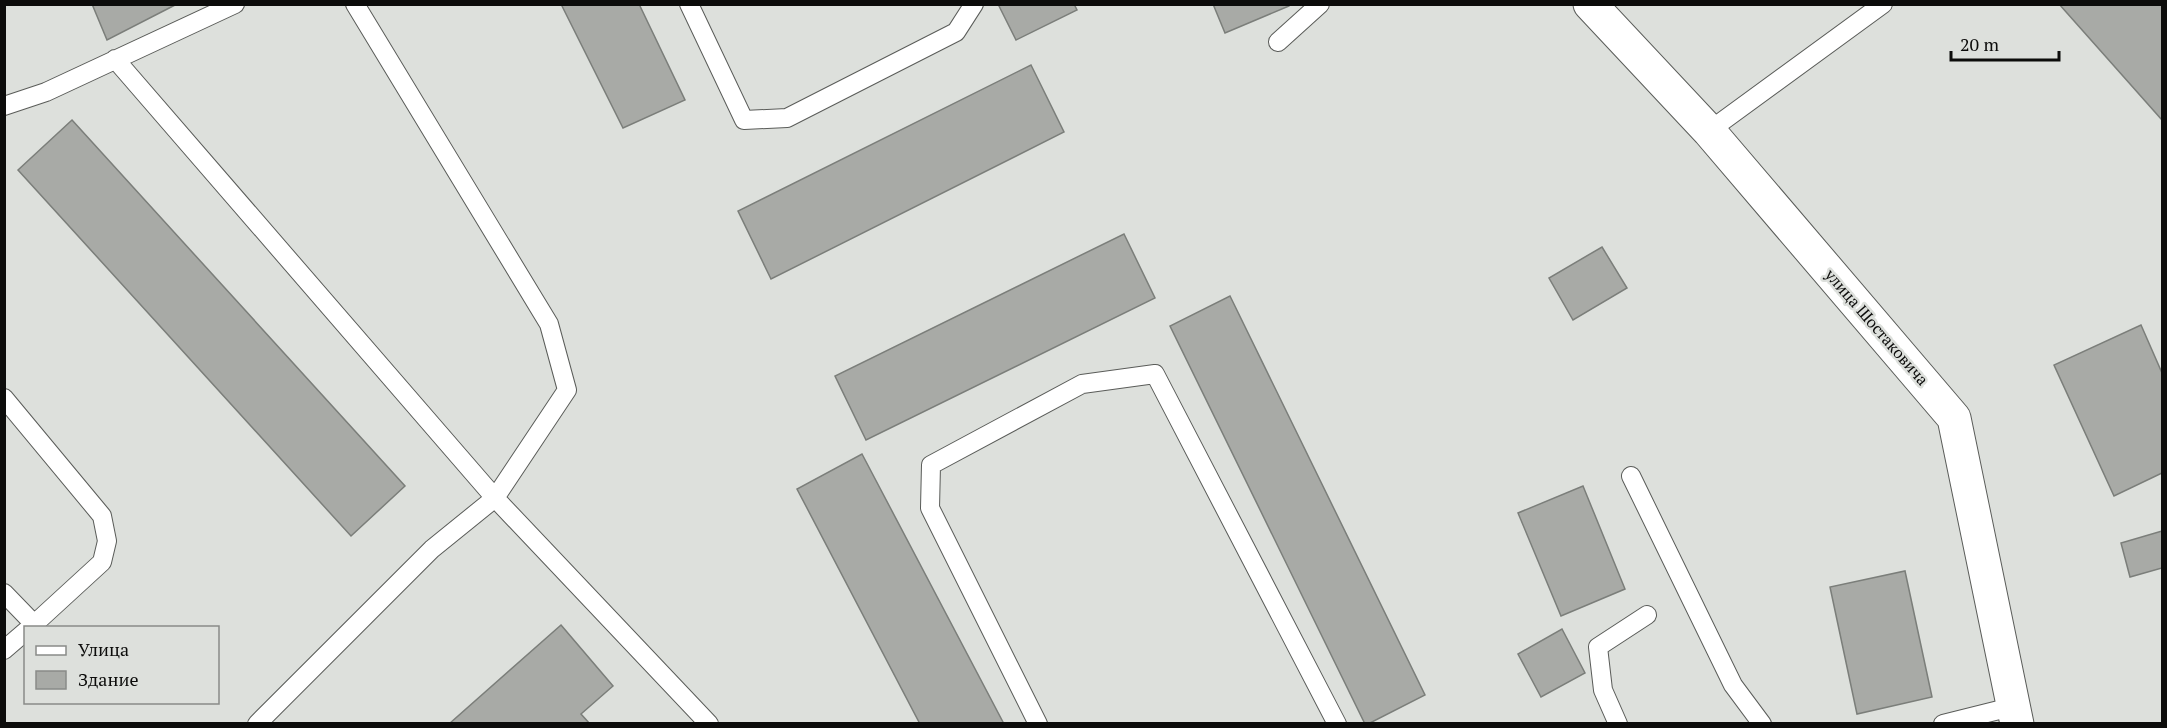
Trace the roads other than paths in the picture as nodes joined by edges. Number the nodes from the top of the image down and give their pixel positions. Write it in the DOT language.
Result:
graph roads {
  1 [pos="235,4"];
  2 [pos="355,4"];
  3 [pos="689,4"];
  4 [pos="974,4"];
  5 [pos="1320,4"];
  6 [pos="1590,4"];
  7 [pos="1883,4"];
  8 [pos="1278,42"];
  9 [pos="115,59"];
  10 [pos="4,106"];
  11 [pos="1708,131"];
  12 [pos="4,398"];
  13 [pos="1631,476"];
  14 [pos="495,498"];
  15 [pos="4,593"];
  16 [pos="1647,615"];
  17 [pos="29,626"];
  18 [pos="32,626"];
  19 [pos="24,633"];
  20 [pos="4,650"];
  21 [pos="2016,715"];
  22 [pos="257,723"];
  23 [pos="709,723"];
  24 [pos="1038,723"];
  25 [pos="1337,723"];
  26 [pos="1618,723"];
  27 [pos="1762,723"];
  28 [pos="1943,723"];
  1 -- 9 [label="lane"];
  2 -- 14 [label="lane"];
  3 -- 4 [label="lane"];
  5 -- 8 [label="lane"];
  6 -- 11 [label="street, улица Шостаковича"];
  7 -- 11 [label="lane"];
  9 -- 10 [label="lane"];
  9 -- 14 [label="lane"];
  11 -- 21 [label="street, улица Шостаковича"];
  12 -- 18 [label="lane"];
  13 -- 27 [label="lane"];
  14 -- 22 [label="lane"];
  14 -- 23 [label="lane"];
  15 -- 17 [label="lane"];
  16 -- 26 [label="lane"];
  19 -- 20 [label="lane"];
  21 -- 28 [label="lane"];
  24 -- 25 [label="lane"];
}
